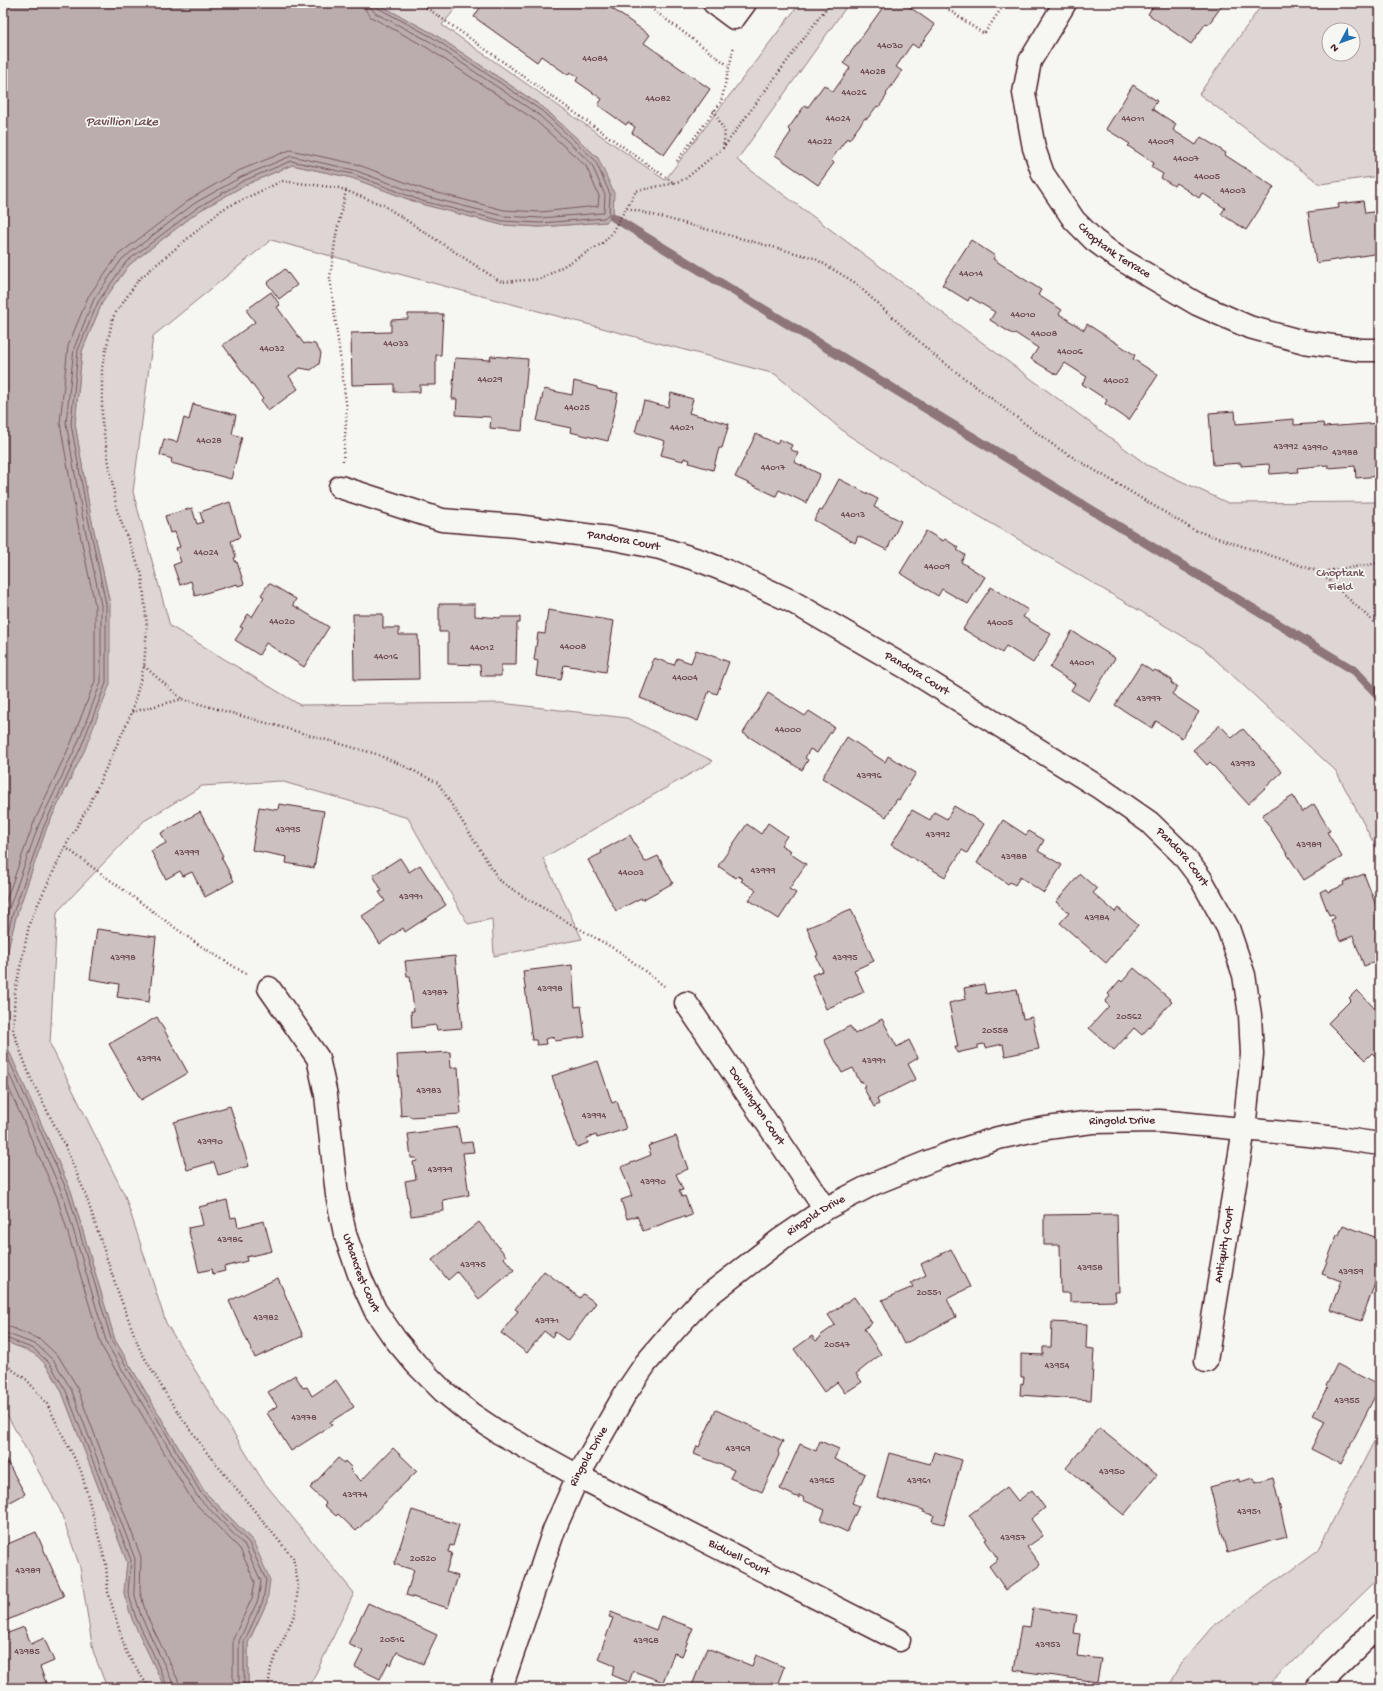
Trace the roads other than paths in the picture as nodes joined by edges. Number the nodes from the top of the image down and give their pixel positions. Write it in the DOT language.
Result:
graph roads {
  1 [pos="714,3"];
  2 [pos="1065,3"];
  3 [pos="739,10"];
  4 [pos="1380,350"];
  5 [pos="340,487"];
  6 [pos="269,988"];
  7 [pos="686,1004"];
  8 [pos="1244,1128"];
  9 [pos="1380,1144"];
  10 [pos="825,1209"];
  11 [pos="1206,1361"];
  12 [pos="578,1476"];
  13 [pos="1380,1626"];
  14 [pos="899,1640"];
  15 [pos="502,1688"];
  16 [pos="1316,1688"];
  1 -- 3 [label="street"];
  2 -- 4 [label="street, Choptank Terrace"];
  5 -- 8 [label="street, Pandora Court"];
  6 -- 12 [label="street, Urbancrest Court"];
  7 -- 10 [label="street, Downington Court"];
  8 -- 9 [label="street, Ringold Drive"];
  8 -- 10 [label="street, Ringold Drive"];
  8 -- 11 [label="street, Antiquity Court"];
  10 -- 12 [label="street, Ringold Drive"];
  12 -- 14 [label="street, Bidwell Court"];
  12 -- 15 [label="street, Ringold Drive"];
  13 -- 16 [label="street"];
}
